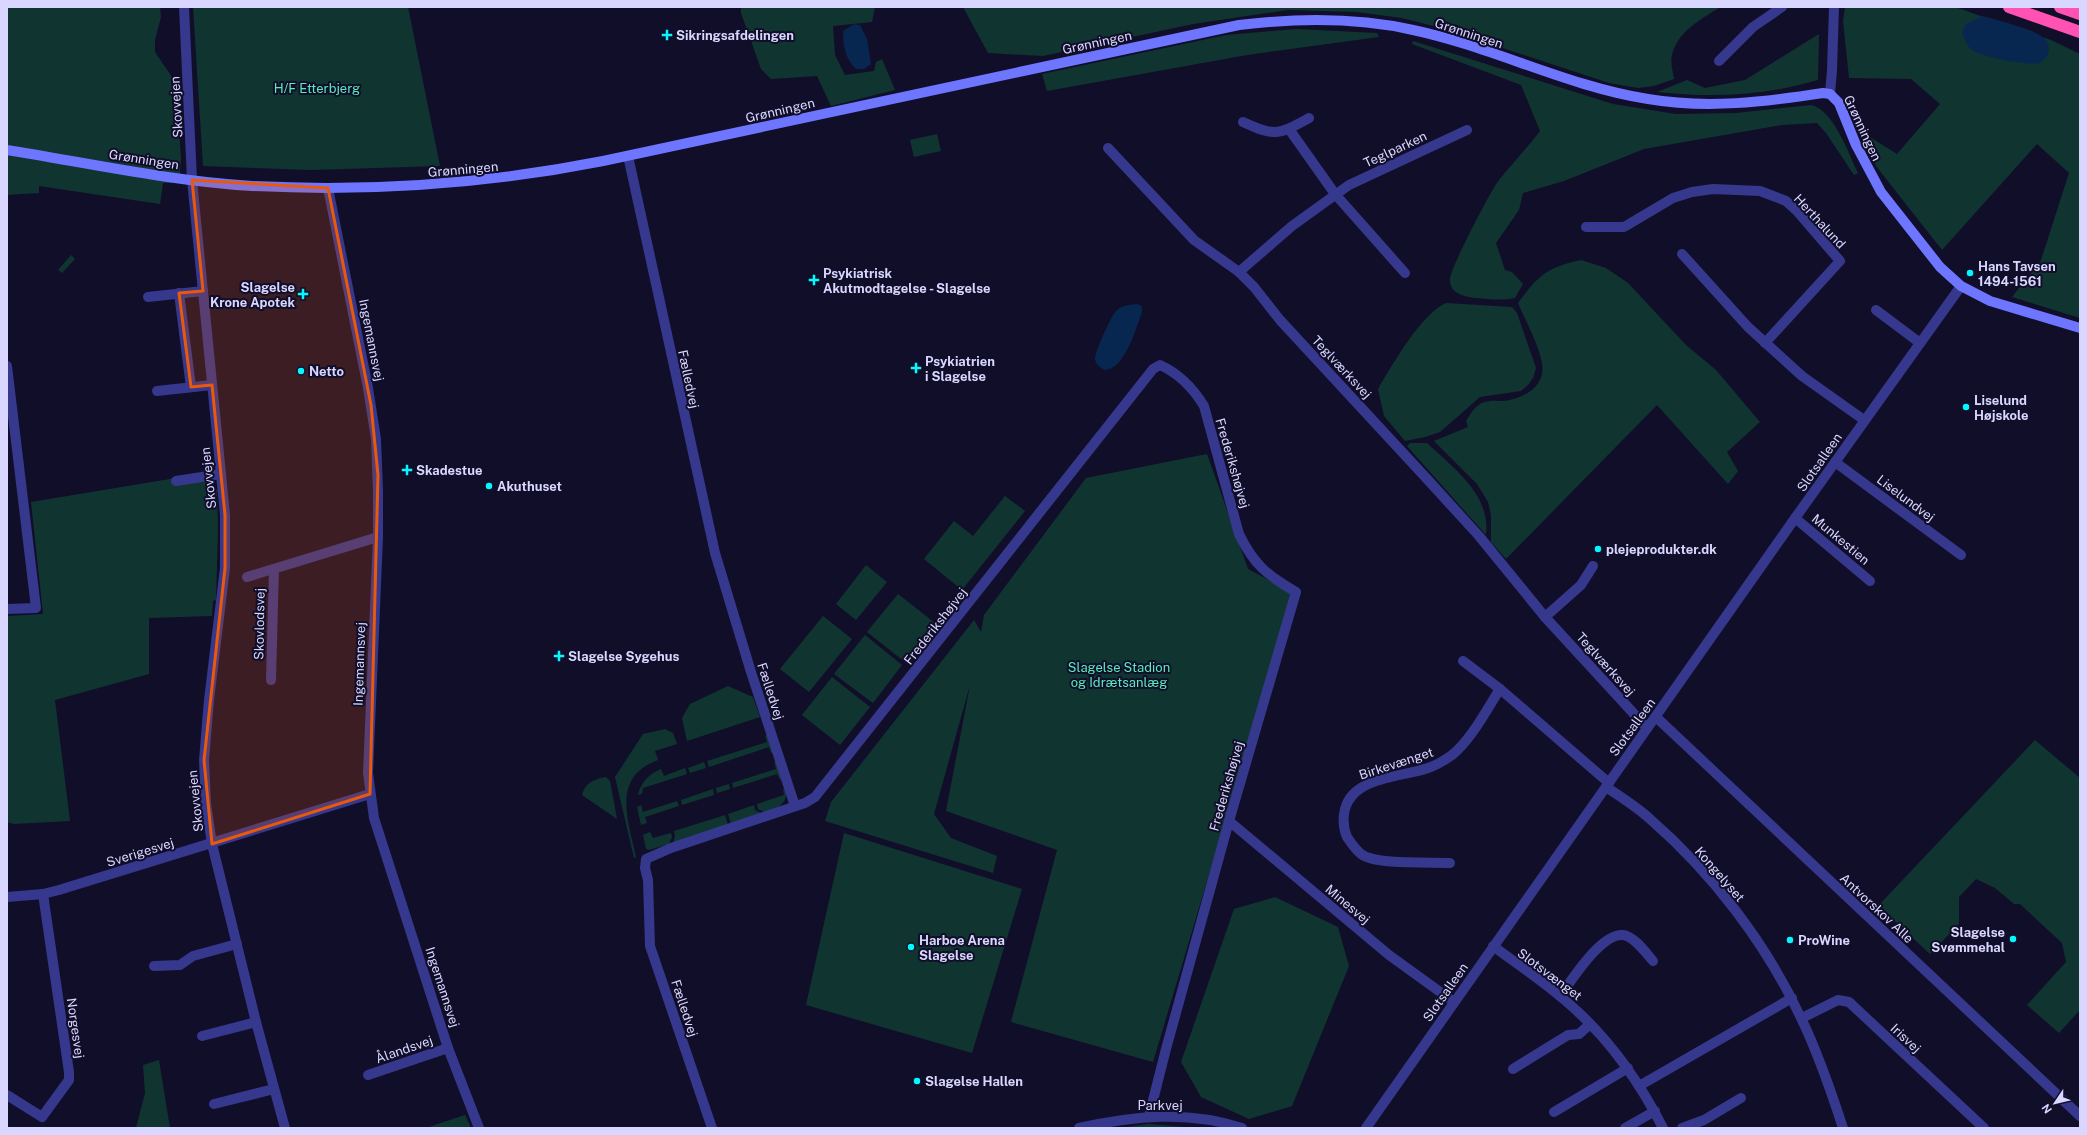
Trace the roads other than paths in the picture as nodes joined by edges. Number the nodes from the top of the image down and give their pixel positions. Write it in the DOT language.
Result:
graph roads {
  1 [pos="184,7"];
  2 [pos="1782,7"];
  3 [pos="1834,7"];
  4 [pos="2008,7"];
  5 [pos="2060,7"];
  6 [pos="2080,14"];
  7 [pos="2080,32"];
  8 [pos="1718,61"];
  9 [pos="1830,94"];
  10 [pos="1309,118"];
  11 [pos="1243,122"];
  12 [pos="1289,129"];
  13 [pos="1467,130"];
  14 [pos="1108,148"];
  15 [pos="7,150"];
  16 [pos="628,156"];
  17 [pos="192,180"];
  18 [pos="328,188"];
  19 [pos="1335,194"];
  20 [pos="1586,227"];
  21 [pos="1682,254"];
  22 [pos="1239,272"];
  23 [pos="1405,273"];
  24 [pos="1961,286"];
  25 [pos="203,291"];
  26 [pos="179,293"];
  27 [pos="148,297"];
  28 [pos="1876,310"];
  29 [pos="2080,328"];
  30 [pos="1765,342"];
  31 [pos="1920,343"];
  32 [pos="7,366"];
  33 [pos="212,385"];
  34 [pos="191,387"];
  35 [pos="157,391"];
  36 [pos="1864,420"];
  37 [pos="1835,462"];
  38 [pos="221,474"];
  39 [pos="176,481"];
  40 [pos="1795,518"];
  41 [pos="378,537"];
  42 [pos="1961,555"];
  43 [pos="1594,566"];
  44 [pos="274,569"];
  45 [pos="248,576"];
  46 [pos="1870,581"];
  47 [pos="7,609"];
  48 [pos="1545,617"];
  49 [pos="1463,661"];
  50 [pos="271,680"];
  51 [pos="1500,689"];
  52 [pos="1656,717"];
  53 [pos="1647,728"];
  54 [pos="1608,785"];
  55 [pos="370,794"];
  56 [pos="795,806"];
  57 [pos="1230,821"];
  58 [pos="212,844"];
  59 [pos="1450,863"];
  60 [pos="43,894"];
  61 [pos="7,897"];
  62 [pos="237,944"];
  63 [pos="1493,946"];
  64 [pos="1653,961"];
  65 [pos="154,966"];
  66 [pos="1560,996"];
  67 [pos="1792,998"];
  68 [pos="1454,1002"];
  69 [pos="1802,1018"];
  70 [pos="256,1022"];
  71 [pos="1590,1024"];
  72 [pos="202,1036"];
  73 [pos="448,1048"];
  74 [pos="1628,1068"];
  75 [pos="1513,1069"];
  76 [pos="368,1075"];
  77 [pos="1639,1086"];
  78 [pos="274,1089"];
  79 [pos="7,1095"];
  80 [pos="1741,1098"];
  81 [pos="214,1104"];
  82 [pos="1655,1111"];
  83 [pos="1554,1112"];
  84 [pos="1149,1116"];
  85 [pos="2080,1116"];
  86 [pos="285,1128"];
  87 [pos="479,1128"];
  88 [pos="712,1128"];
  89 [pos="1079,1128"];
  90 [pos="1242,1128"];
  91 [pos="1366,1128"];
  92 [pos="1625,1128"];
  93 [pos="1663,1128"];
  94 [pos="1682,1128"];
  95 [pos="1843,1128"];
  96 [pos="1984,1128"];
  1 -- 17 [label="street, Skovvejen"];
  2 -- 8 [label="street"];
  3 -- 9 [label="street"];
  4 -- 7 [label="highway"];
  5 -- 6 [label="highway"];
  9 -- 16 [label="main road, Grønningen"];
  9 -- 24 [label="main road, Grønningen"];
  10 -- 12 [label="street"];
  11 -- 12 [label="street"];
  12 -- 19 [label="street"];
  13 -- 19 [label="street, Teglparken"];
  14 -- 22 [label="street, Teglværksvej"];
  15 -- 17 [label="main road, Grønningen"];
  16 -- 18 [label="main road, Grønningen"];
  16 -- 56 [label="street, Fælledvej"];
  17 -- 18 [label="main road, Grønningen"];
  17 -- 25 [label="street, Skovvejen"];
  18 -- 41 [label="street, Ingemannsvej"];
  19 -- 22 [label="street, Teglparken"];
  19 -- 23 [label="street"];
  20 -- 30 [label="street, Herthalund"];
  21 -- 30 [label="street"];
  22 -- 48 [label="street, Teglværksvej"];
  24 -- 29 [label="main road, Grønningen"];
  24 -- 31 [label="street, Slotsalleen"];
  25 -- 26 [label="street"];
  25 -- 33 [label="street, Skovvejen"];
  26 -- 27 [label="street"];
  26 -- 34 [label="street"];
  28 -- 31 [label="street"];
  30 -- 36 [label="street"];
  31 -- 36 [label="street, Slotsalleen"];
  32 -- 47 [label="street"];
  33 -- 34 [label="street"];
  33 -- 38 [label="street, Skovvejen"];
  34 -- 35 [label="street"];
  36 -- 37 [label="street, Slotsalleen"];
  37 -- 40 [label="street, Slotsalleen"];
  37 -- 42 [label="street, Liselundvej"];
  38 -- 39 [label="street"];
  38 -- 58 [label="street, Skovvejen"];
  40 -- 46 [label="street, Munkestien"];
  40 -- 52 [label="street, Slotsalleen"];
  41 -- 44 [label="street, Skovlodsvej"];
  41 -- 55 [label="street, Ingemannsvej"];
  43 -- 48 [label="street"];
  44 -- 45 [label="street, Skovlodsvej"];
  44 -- 50 [label="street, Skovlodsvej"];
  48 -- 53 [label="street, Teglværksvej"];
  49 -- 51 [label="street"];
  51 -- 54 [label="street"];
  51 -- 59 [label="street, Birkevænget"];
  52 -- 53 [label="street, Slotsalleen"];
  52 -- 85 [label="street, Antvorskov Alle"];
  53 -- 54 [label="street, Slotsalleen"];
  54 -- 63 [label="street, Slotsalleen"];
  54 -- 67 [label="street, Kongelyset"];
  55 -- 58 [label="street, Sverigesvej"];
  55 -- 73 [label="street, Ingemannsvej"];
  56 -- 57 [label="street, Frederikshøjvej"];
  56 -- 88 [label="street, Fælledvej"];
  57 -- 68 [label="street, Minesvej"];
  57 -- 84 [label="street, Frederikshøjvej"];
  58 -- 60 [label="street, Sverigesvej"];
  58 -- 62 [label="street, Skovvejen"];
  60 -- 61 [label="street, Sverigesvej"];
  60 -- 79 [label="street, Norgesvej"];
  62 -- 65 [label="street"];
  62 -- 70 [label="street, Skovvejen"];
  63 -- 66 [label="street, Slotsvænget"];
  63 -- 68 [label="street, Slotsalleen"];
  64 -- 66 [label="street"];
  66 -- 71 [label="street, Slotsvænget"];
  67 -- 69 [label="street, Kongelyset"];
  67 -- 77 [label="street"];
  68 -- 91 [label="street, Slotsalleen"];
  69 -- 95 [label="street, Kongelyset"];
  69 -- 96 [label="street, Irisvej"];
  70 -- 72 [label="street"];
  70 -- 78 [label="street, Skovvejen"];
  71 -- 74 [label="street, Slotsvænget"];
  71 -- 75 [label="street"];
  73 -- 76 [label="street, Ålandsvej"];
  73 -- 87 [label="street, Ingemannsvej"];
  74 -- 77 [label="street, Slotsvænget"];
  74 -- 83 [label="street"];
  77 -- 82 [label="street, Slotsvænget"];
  78 -- 81 [label="street"];
  78 -- 86 [label="street, Skovvejen"];
  80 -- 94 [label="street"];
  82 -- 92 [label="street"];
  82 -- 93 [label="street, Slotsvænget"];
  84 -- 89 [label="street, Parkvej"];
  84 -- 90 [label="street, Parkvej"];
}
